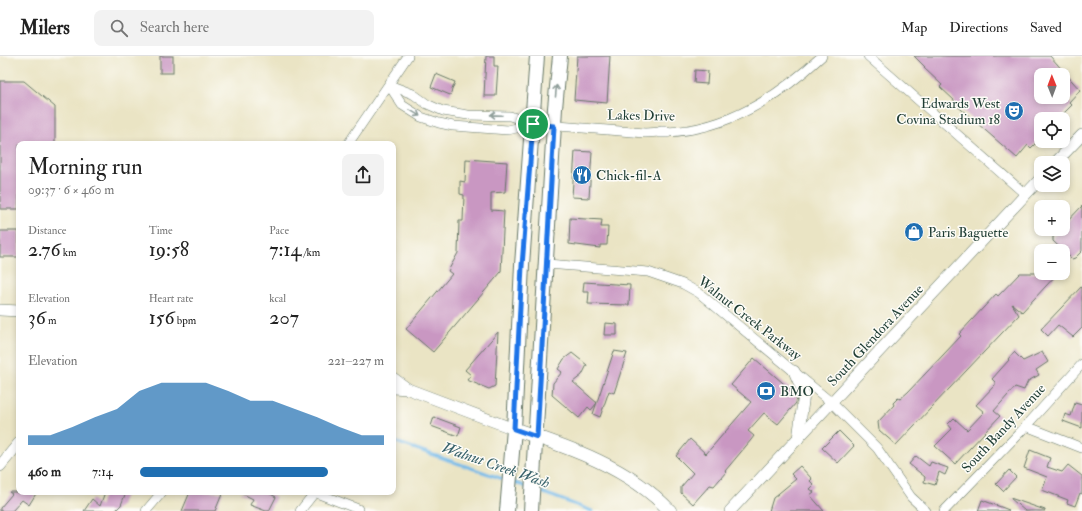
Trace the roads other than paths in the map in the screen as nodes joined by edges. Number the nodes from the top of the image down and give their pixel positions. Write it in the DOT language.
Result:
graph roads {
  1 [pos="408,56"];
  2 [pos="537,56"];
  3 [pos="560,56"];
  4 [pos="822,56"];
  5 [pos="868,56"];
  6 [pos="389,85"];
  7 [pos="533,124"];
  8 [pos="554,126"];
  9 [pos="1082,135"];
  10 [pos="350,141"];
  11 [pos="1062,156"];
  12 [pos="1034,185"];
  13 [pos="1025,194"];
  14 [pos="546,264"];
  15 [pos="0,310"];
  16 [pos="16,311"];
  17 [pos="1082,364"];
  18 [pos="794,371"];
  19 [pos="396,380"];
  20 [pos="396,388"];
  21 [pos="408,390"];
  22 [pos="832,403"];
  23 [pos="1026,426"];
  24 [pos="514,429"];
  25 [pos="537,437"];
  26 [pos="798,439"];
  27 [pos="16,447"];
  28 [pos="1082,448"];
  29 [pos="0,466"];
  30 [pos="159,495"];
  31 [pos="313,495"];
  32 [pos="323,495"];
  33 [pos="358,509"];
  34 [pos="146,511"];
  35 [pos="300,511"];
  36 [pos="507,511"];
  37 [pos="531,511"];
  38 [pos="670,511"];
  39 [pos="730,511"];
  40 [pos="926,511"];
  41 [pos="944,511"];
  1 -- 6 [label="street"];
  2 -- 7 [label="main road"];
  8 -- 3 [label="main road, one-way"];
  4 -- 8 [label="street, Lakes Drive"];
  5 -- 13 [label="street"];
  7 -- 6 [label="street, one-way"];
  6 -- 7 [label="street, one-way"];
  6 -- 10 [label="street"];
  7 -- 8 [label="street, Lakes Drive"];
  7 -- 24 [label="main road"];
  8 -- 14 [label="main road"];
  9 -- 11 [label="street"];
  12 -- 13 [label="street, South Glendora Avenue"];
  13 -- 22 [label="street, South Glendora Avenue"];
  14 -- 18 [label="street, Walnut Creek Parkway"];
  14 -- 25 [label="main road"];
  15 -- 16 [label="street"];
  17 -- 23 [label="street, South Bandy Avenue"];
  18 -- 22 [label="street, Walnut Creek Parkway"];
  18 -- 26 [label="street"];
  19 -- 21 [label="street"];
  20 -- 21 [label="street"];
  21 -- 24 [label="street"];
  22 -- 26 [label="street, South Glendora Avenue"];
  22 -- 40 [label="street, Walnut Creek Parkway"];
  23 -- 28 [label="street"];
  23 -- 41 [label="street, South Bandy Avenue"];
  24 -- 25 [label="main road"];
  24 -- 36 [label="main road"];
  25 -- 37 [label="main road"];
  25 -- 38 [label="main road"];
  26 -- 39 [label="street, South Glendora Avenue"];
  27 -- 29 [label="street"];
  30 -- 34 [label="street"];
  31 -- 35 [label="street"];
  32 -- 33 [label="street"];
}
